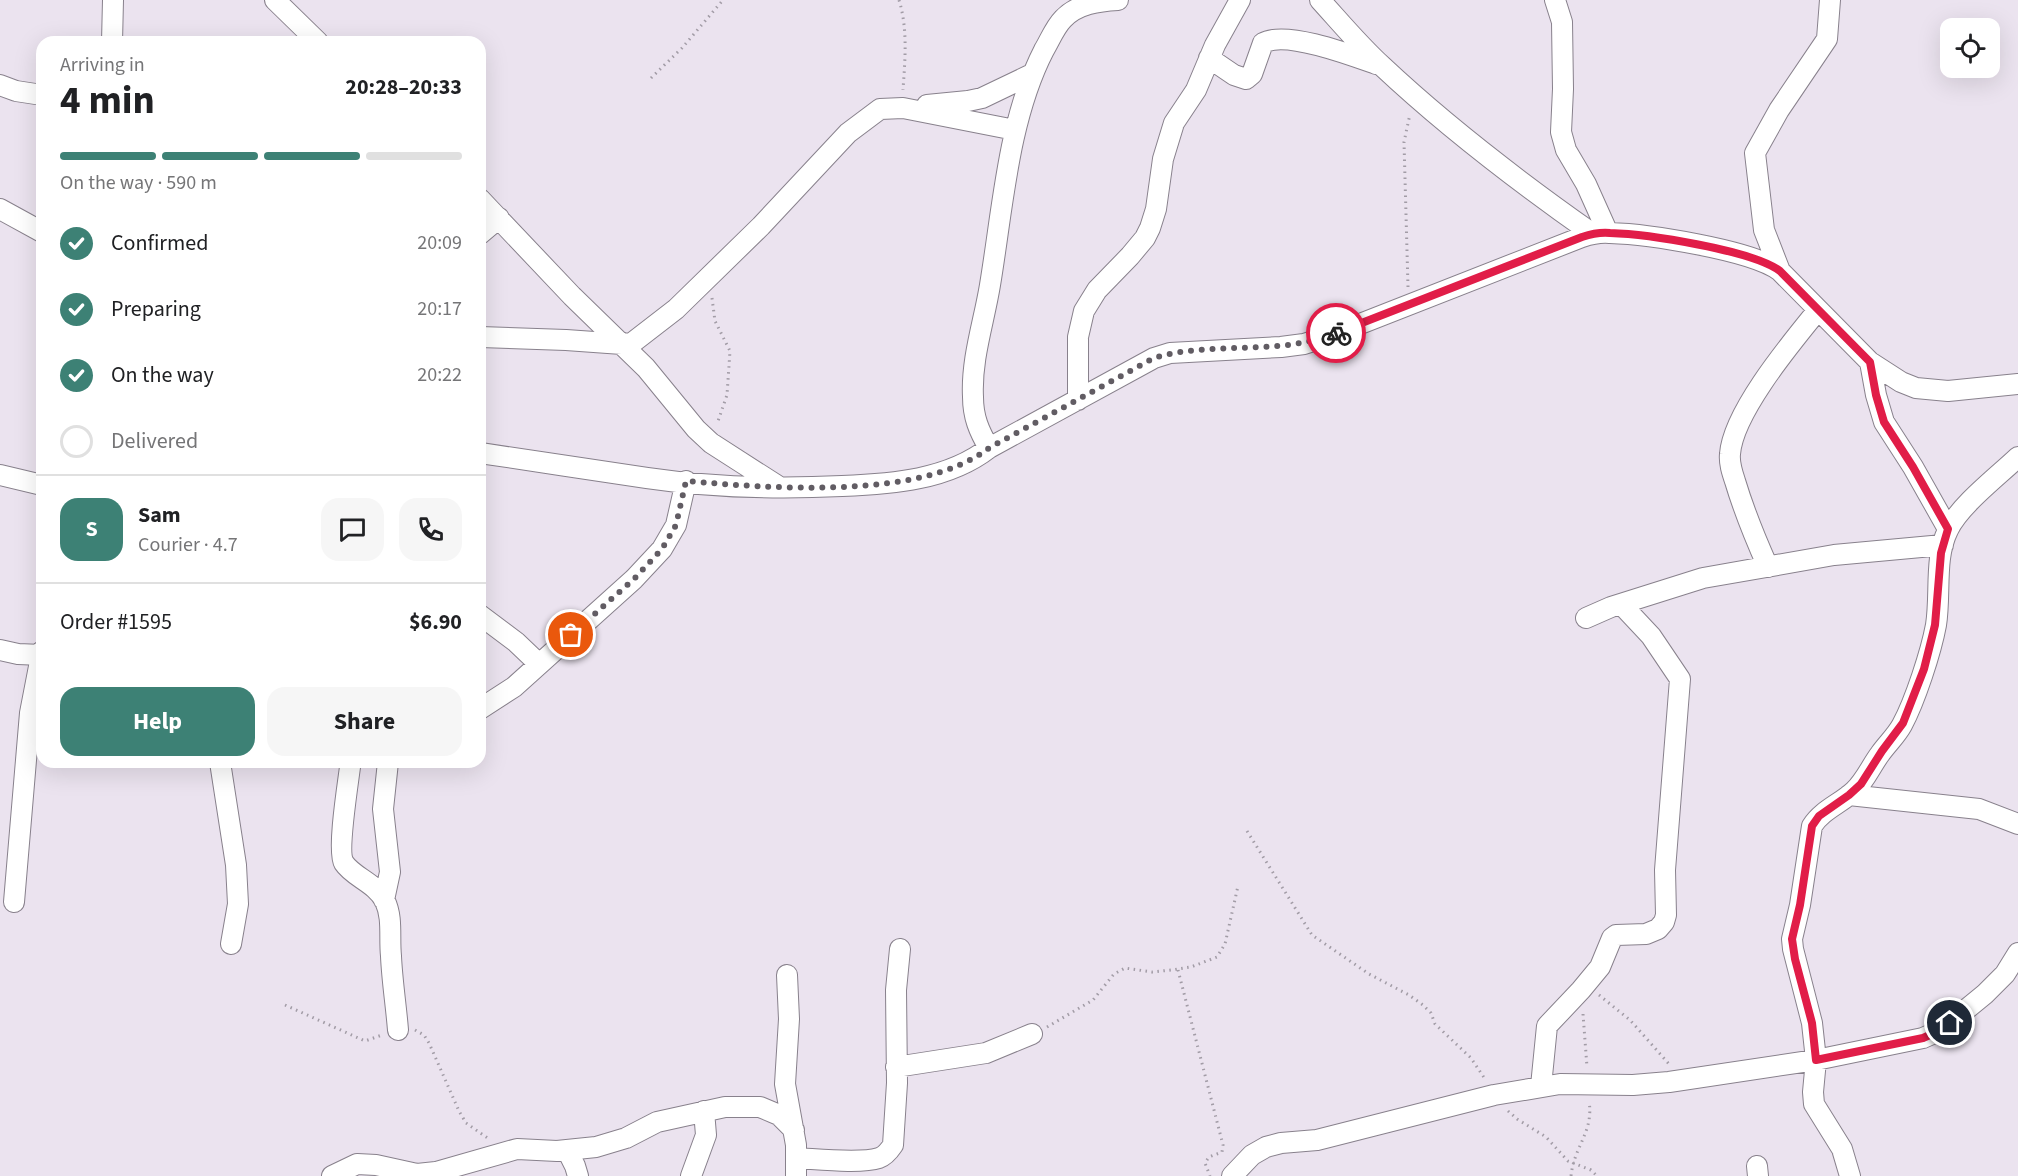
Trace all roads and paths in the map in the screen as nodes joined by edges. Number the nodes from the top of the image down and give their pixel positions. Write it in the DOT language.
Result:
graph roads {
  1 [pos="113,0"];
  2 [pos="275,0"];
  3 [pos="723,0"];
  4 [pos="899,0"];
  5 [pos="1118,0"];
  6 [pos="1240,0"];
  7 [pos="1320,0"];
  8 [pos="1555,0"];
  9 [pos="1830,0"];
  10 [pos="1063,9"];
  11 [pos="112,36"];
  12 [pos="312,36"];
  13 [pos="1209,58"];
  14 [pos="1381,66"];
  15 [pos="1032,74"];
  16 [pos="651,78"];
  17 [pos="0,85"];
  18 [pos="36,94"];
  19 [pos="1414,95"];
  20 [pos="902,108"];
  21 [pos="1015,130"];
  22 [pos="486,205"];
  23 [pos="0,209"];
  24 [pos="499,218"];
  25 [pos="36,229"];
  26 [pos="486,229"];
  27 [pos="1600,233"];
  28 [pos="1780,271"];
  29 [pos="711,276"];
  30 [pos="1408,304"];
  31 [pos="1818,310"];
  32 [pos="486,337"];
  33 [pos="622,344"];
  34 [pos="1870,362"];
  35 [pos="2018,384"];
  36 [pos="1078,400"];
  37 [pos="711,443"];
  38 [pos="989,448"];
  39 [pos="486,454"];
  40 [pos="2018,457"];
  41 [pos="0,475"];
  42 [pos="686,481"];
  43 [pos="36,484"];
  44 [pos="778,486"];
  45 [pos="1946,537"];
  46 [pos="1768,567"];
  47 [pos="1621,604"];
  48 [pos="1586,618"];
  49 [pos="486,620"];
  50 [pos="0,650"];
  51 [pos="36,654"];
  52 [pos="538,663"];
  53 [pos="36,683"];
  54 [pos="486,705"];
  55 [pos="221,768"];
  56 [pos="350,768"];
  57 [pos="387,768"];
  58 [pos="1849,795"];
  59 [pos="2018,824"];
  60 [pos="1247,831"];
  61 [pos="1238,886"];
  62 [pos="384,900"];
  63 [pos="14,902"];
  64 [pos="231,944"];
  65 [pos="900,949"];
  66 [pos="2018,953"];
  67 [pos="1178,969"];
  68 [pos="787,975"];
  69 [pos="1585,985"];
  70 [pos="285,1005"];
  71 [pos="398,1030"];
  72 [pos="1032,1034"];
  73 [pos="1816,1060"];
  74 [pos="897,1067"];
  75 [pos="1686,1079"];
  76 [pos="1587,1084"];
  77 [pos="1540,1086"];
  78 [pos="1494,1095"];
  79 [pos="704,1111"];
  80 [pos="794,1130"];
  81 [pos="509,1150"];
  82 [pos="567,1150"];
  83 [pos="1572,1164"];
  84 [pos="796,1167"];
  85 [pos="357,1171"];
  86 [pos="332,1176"];
  87 [pos="578,1176"];
  88 [pos="692,1176"];
  89 [pos="1210,1176"];
  90 [pos="1232,1176"];
  91 [pos="1571,1176"];
  92 [pos="1597,1176"];
  93 [pos="1850,1176"];
  1 -- 11 [label="street"];
  2 -- 12 [label="street"];
  3 -- 16 [label="path"];
  4 -- 20 [label="path"];
  5 -- 10 [label="street"];
  6 -- 13 [label="street"];
  7 -- 14 [label="street"];
  8 -- 27 [label="street"];
  9 -- 28 [label="street"];
  10 -- 15 [label="street"];
  13 -- 14 [label="street"];
  13 -- 36 [label="street"];
  14 -- 19 [label="street"];
  15 -- 20 [label="street"];
  15 -- 21 [label="street"];
  17 -- 18 [label="street"];
  19 -- 27 [label="street"];
  19 -- 30 [label="path"];
  20 -- 21 [label="street"];
  20 -- 29 [label="street"];
  21 -- 38 [label="street"];
  22 -- 24 [label="street"];
  23 -- 25 [label="street"];
  24 -- 26 [label="street"];
  24 -- 33 [label="street"];
  27 -- 28 [label="street"];
  27 -- 30 [label="street"];
  28 -- 31 [label="street"];
  29 -- 33 [label="street"];
  29 -- 37 [label="path"];
  30 -- 36 [label="street"];
  31 -- 34 [label="street"];
  31 -- 46 [label="street"];
  32 -- 33 [label="street"];
  33 -- 37 [label="street"];
  34 -- 35 [label="street"];
  34 -- 45 [label="street"];
  36 -- 38 [label="street"];
  37 -- 44 [label="street"];
  38 -- 44 [label="street"];
  39 -- 42 [label="street"];
  40 -- 45 [label="street"];
  41 -- 43 [label="street"];
  42 -- 44 [label="street"];
  42 -- 52 [label="street"];
  45 -- 46 [label="street"];
  45 -- 58 [label="street"];
  46 -- 47 [label="street"];
  47 -- 48 [label="street"];
  47 -- 69 [label="street"];
  49 -- 52 [label="street"];
  50 -- 51 [label="street"];
  52 -- 54 [label="street"];
  53 -- 63 [label="street"];
  55 -- 64 [label="street"];
  56 -- 62 [label="street"];
  57 -- 62 [label="street"];
  58 -- 59 [label="street"];
  58 -- 73 [label="street"];
  60 -- 78 [label="path"];
  61 -- 67 [label="path"];
  62 -- 71 [label="street"];
  65 -- 74 [label="street"];
  66 -- 73 [label="street"];
  67 -- 72 [label="path"];
  67 -- 89 [label="path"];
  68 -- 80 [label="street"];
  69 -- 75 [label="path"];
  69 -- 76 [label="path"];
  69 -- 77 [label="street"];
  70 -- 71 [label="path"];
  71 -- 81 [label="path"];
  72 -- 74 [label="street"];
  73 -- 75 [label="street"];
  73 -- 93 [label="street"];
  74 -- 84 [label="street"];
  75 -- 76 [label="street"];
  76 -- 77 [label="street"];
  76 -- 83 [label="path"];
  77 -- 78 [label="street"];
  78 -- 83 [label="path"];
  78 -- 90 [label="street"];
  79 -- 80 [label="street"];
  79 -- 82 [label="street"];
  79 -- 88 [label="street"];
  80 -- 84 [label="street"];
  81 -- 82 [label="street"];
  81 -- 85 [label="street"];
  82 -- 87 [label="street"];
  83 -- 91 [label="path"];
  83 -- 92 [label="path"];
  85 -- 86 [label="street"];
}
